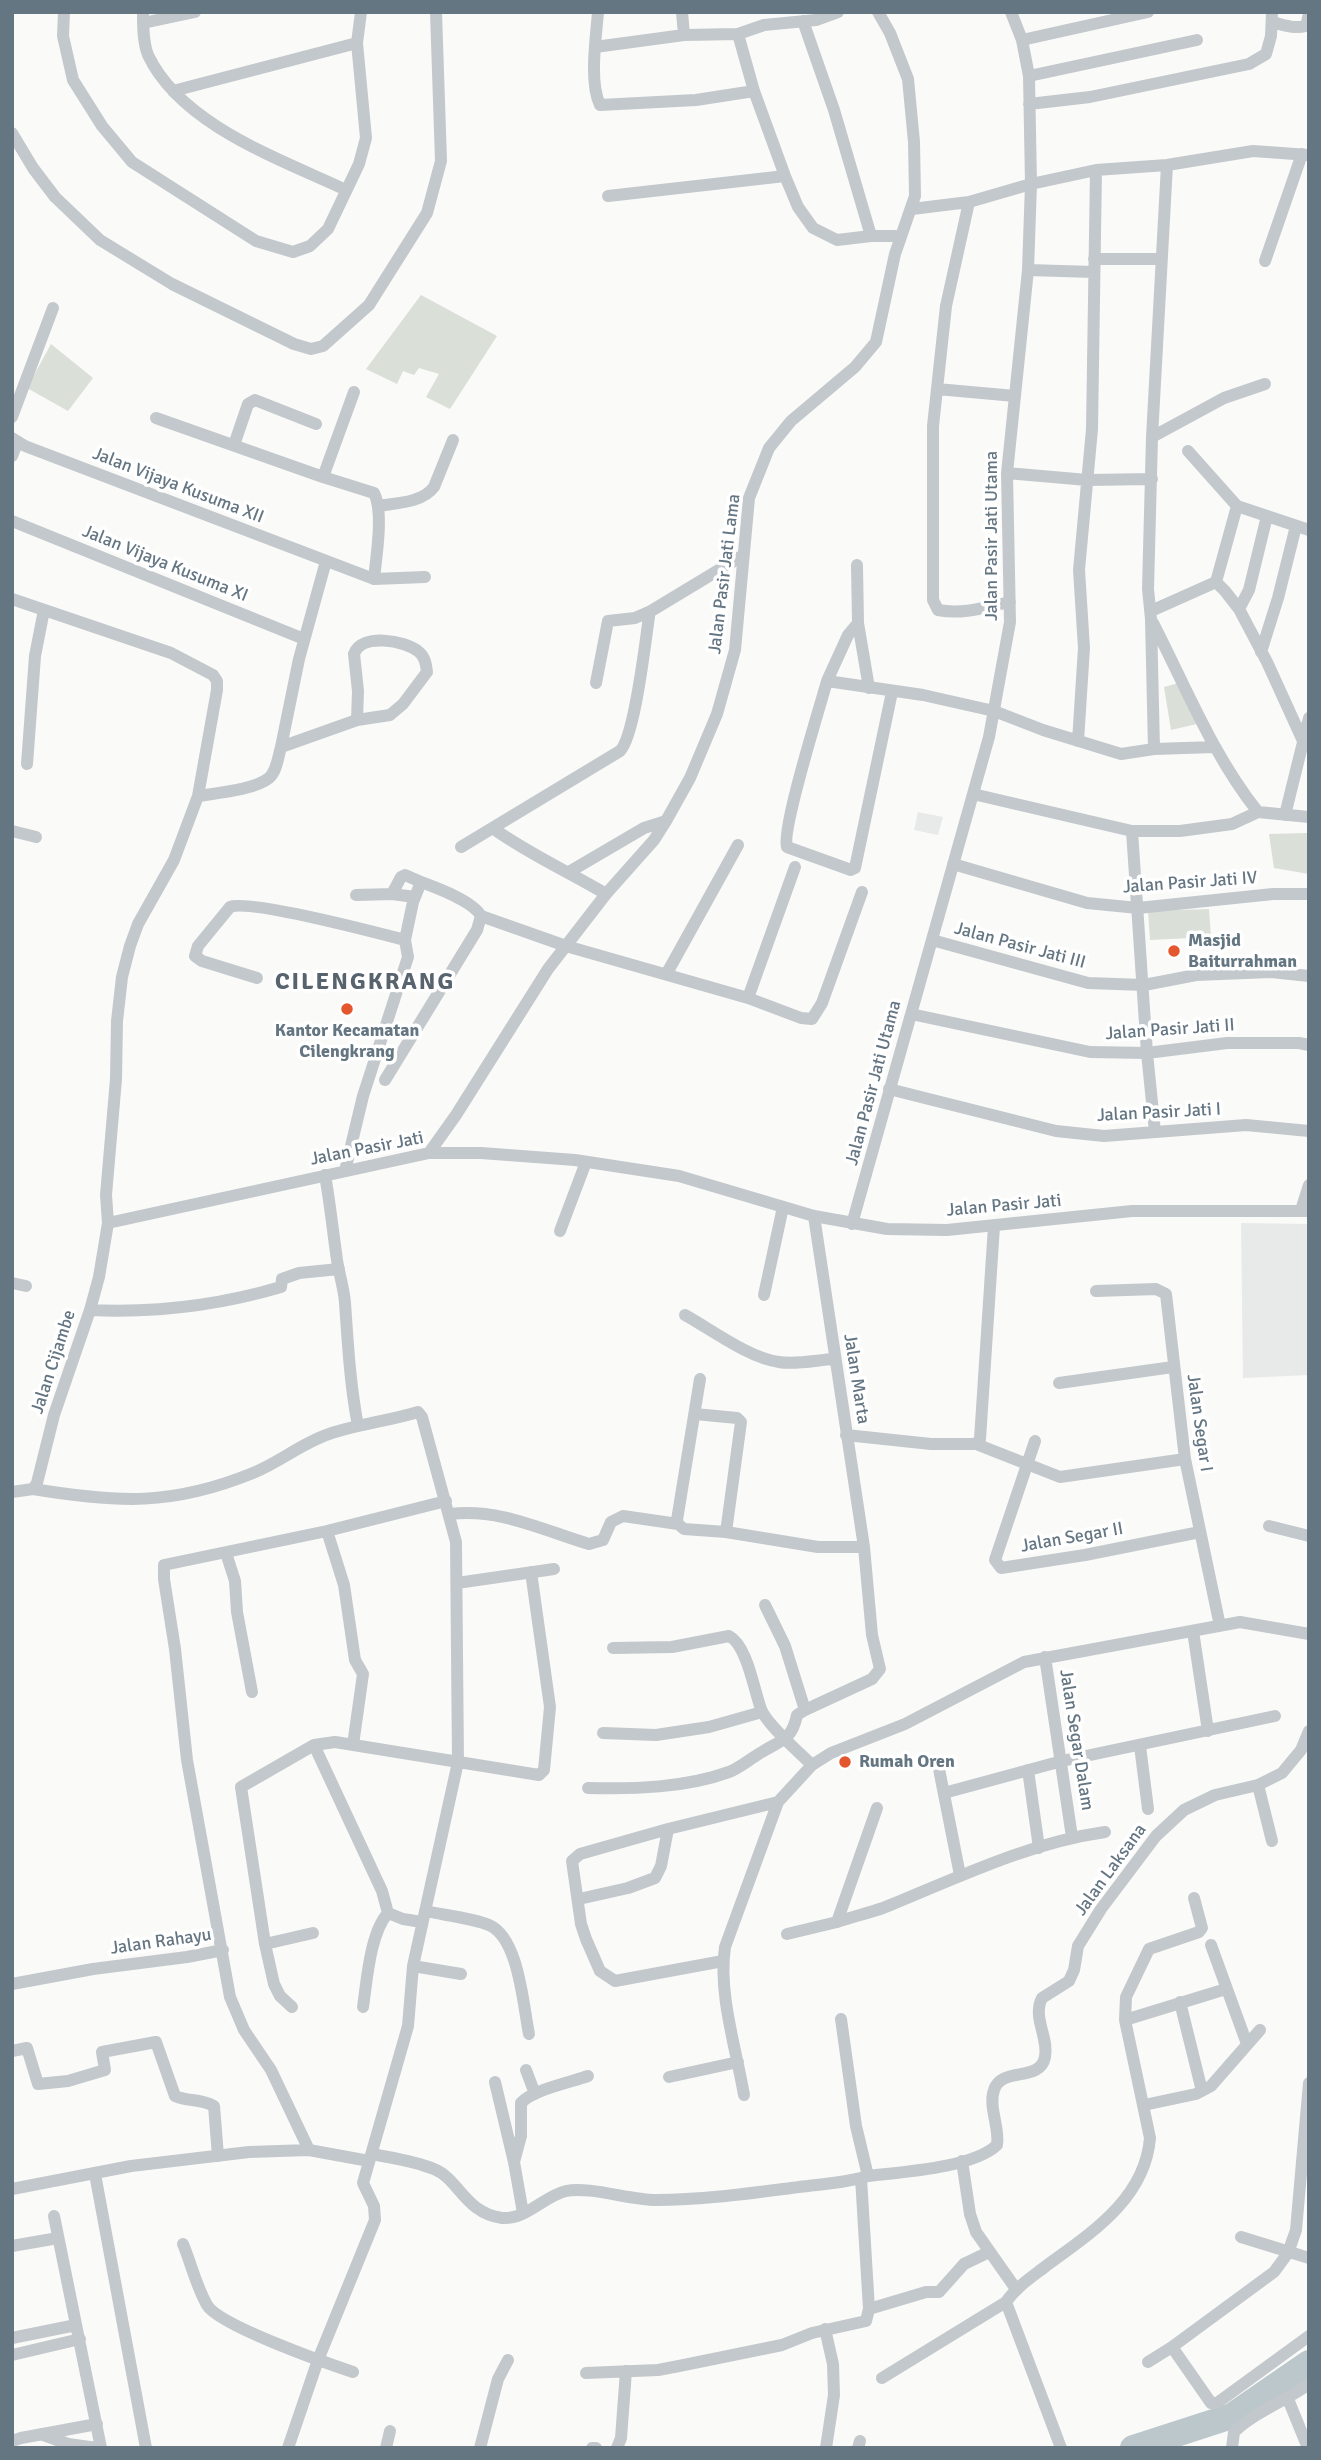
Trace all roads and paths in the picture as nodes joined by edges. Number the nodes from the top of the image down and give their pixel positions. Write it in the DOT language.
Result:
graph roads {
  1 [pos="64,12"];
  2 [pos="195,12"];
  3 [pos="361,12"];
  4 [pos="436,12"];
  5 [pos="598,12"];
  6 [pos="681,12"];
  7 [pos="838,12"];
  8 [pos="878,12"];
  9 [pos="1011,12"];
  10 [pos="1148,12"];
  11 [pos="1309,14"];
  12 [pos="143,17"];
  13 [pos="1272,17"];
  14 [pos="762,19"];
  15 [pos="803,21"];
  16 [pos="738,34"];
  17 [pos="684,35"];
  18 [pos="1022,40"];
  19 [pos="1197,40"];
  20 [pos="357,43"];
  21 [pos="595,47"];
  22 [pos="1029,76"];
  23 [pos="754,90"];
  24 [pos="173,91"];
  25 [pos="1029,104"];
  26 [pos="12,133"];
  27 [pos="1305,154"];
  28 [pos="1167,165"];
  29 [pos="1096,170"];
  30 [pos="785,176"];
  31 [pos="1031,184"];
  32 [pos="345,190"];
  33 [pos="608,196"];
  34 [pos="969,202"];
  35 [pos="912,209"];
  36 [pos="871,236"];
  37 [pos="901,236"];
  38 [pos="1162,259"];
  39 [pos="1265,261"];
  40 [pos="1094,266"];
  41 [pos="1028,270"];
  42 [pos="53,308"];
  43 [pos="1265,384"];
  44 [pos="937,389"];
  45 [pos="354,392"];
  46 [pos="1015,396"];
  47 [pos="12,417"];
  48 [pos="156,418"];
  49 [pos="316,424"];
  50 [pos="1152,437"];
  51 [pos="15,440"];
  52 [pos="453,440"];
  53 [pos="234,445"];
  54 [pos="1188,451"];
  55 [pos="12,456"];
  56 [pos="1007,473"];
  57 [pos="323,477"];
  58 [pos="1152,479"];
  59 [pos="1087,480"];
  60 [pos="378,506"];
  61 [pos="1237,506"];
  62 [pos="1267,516"];
  63 [pos="12,521"];
  64 [pos="1296,526"];
  65 [pos="1309,530"];
  66 [pos="742,556"];
  67 [pos="326,561"];
  68 [pos="856,565"];
  69 [pos="425,577"];
  70 [pos="374,579"];
  71 [pos="1216,582"];
  72 [pos="12,599"];
  73 [pos="1010,602"];
  74 [pos="44,610"];
  75 [pos="1239,610"];
  76 [pos="1151,615"];
  77 [pos="649,617"];
  78 [pos="859,623"];
  79 [pos="304,639"];
  80 [pos="1261,652"];
  81 [pos="827,681"];
  82 [pos="596,683"];
  83 [pos="869,688"];
  84 [pos="892,692"];
  85 [pos="994,710"];
  86 [pos="1309,718"];
  87 [pos="357,720"];
  88 [pos="1078,741"];
  89 [pos="1303,741"];
  90 [pos="281,747"];
  91 [pos="1214,747"];
  92 [pos="1154,749"];
  93 [pos="27,764"];
  94 [pos="972,793"];
  95 [pos="198,796"];
  96 [pos="1258,812"];
  97 [pos="1285,814"];
  98 [pos="1309,817"];
  99 [pos="666,821"];
  100 [pos="494,829"];
  101 [pos="12,831"];
  102 [pos="1132,831"];
  103 [pos="36,837"];
  104 [pos="738,845"];
  105 [pos="461,848"];
  106 [pos="953,863"];
  107 [pos="795,867"];
  108 [pos="569,872"];
  109 [pos="421,882"];
  110 [pos="862,892"];
  111 [pos="392,894"];
  112 [pos="606,894"];
  113 [pos="1309,894"];
  114 [pos="356,895"];
  115 [pos="415,897"];
  116 [pos="1138,908"];
  117 [pos="481,916"];
  118 [pos="405,940"];
  119 [pos="932,940"];
  120 [pos="566,946"];
  121 [pos="667,973"];
  122 [pos="1309,976"];
  123 [pos="257,978"];
  124 [pos="1144,985"];
  125 [pos="748,998"];
  126 [pos="911,1014"];
  127 [pos="1309,1045"];
  128 [pos="1147,1052"];
  129 [pos="385,1080"];
  130 [pos="889,1089"];
  131 [pos="1309,1131"];
  132 [pos="1155,1132"];
  133 [pos="429,1153"];
  134 [pos="586,1162"];
  135 [pos="345,1171"];
  136 [pos="326,1175"];
  137 [pos="1309,1185"];
  138 [pos="783,1207"];
  139 [pos="1305,1211"];
  140 [pos="814,1216"];
  141 [pos="108,1223"];
  142 [pos="852,1224"];
  143 [pos="994,1226"];
  144 [pos="561,1231"];
  145 [pos="339,1269"];
  146 [pos="12,1283"];
  147 [pos="26,1286"];
  148 [pos="1097,1291"];
  149 [pos="764,1295"];
  150 [pos="90,1310"];
  151 [pos="685,1315"];
  152 [pos="834,1359"];
  153 [pos="1172,1367"];
  154 [pos="700,1379"];
  155 [pos="1059,1383"];
  156 [pos="695,1414"];
  157 [pos="358,1426"];
  158 [pos="846,1435"];
  159 [pos="1035,1441"];
  160 [pos="976,1444"];
  161 [pos="1185,1459"];
  162 [pos="1027,1465"];
  163 [pos="33,1489"];
  164 [pos="12,1492"];
  165 [pos="448,1508"];
  166 [pos="678,1524"];
  167 [pos="1269,1526"];
  168 [pos="327,1531"];
  169 [pos="726,1532"];
  170 [pos="1200,1532"];
  171 [pos="1309,1536"];
  172 [pos="864,1548"];
  173 [pos="226,1553"];
  174 [pos="554,1569"];
  175 [pos="531,1572"];
  176 [pos="457,1583"];
  177 [pos="765,1605"];
  178 [pos="1220,1626"];
  179 [pos="1193,1631"];
  180 [pos="1309,1634"];
  181 [pos="613,1648"];
  182 [pos="1045,1657"];
  183 [pos="252,1692"];
  184 [pos="805,1710"];
  185 [pos="762,1712"];
  186 [pos="1275,1716"];
  187 [pos="1208,1731"];
  188 [pos="1309,1731"];
  189 [pos="603,1733"];
  190 [pos="786,1740"];
  191 [pos="314,1745"];
  192 [pos="354,1745"];
  193 [pos="1140,1746"];
  194 [pos="1062,1761"];
  195 [pos="457,1762"];
  196 [pos="812,1765"];
  197 [pos="939,1769"];
  198 [pos="1028,1770"];
  199 [pos="1258,1784"];
  200 [pos="588,1788"];
  201 [pos="944,1793"];
  202 [pos="778,1802"];
  203 [pos="877,1808"];
  204 [pos="1148,1809"];
  205 [pos="668,1829"];
  206 [pos="1105,1832"];
  207 [pos="1072,1837"];
  208 [pos="1272,1840"];
  209 [pos="1039,1848"];
  210 [pos="960,1875"];
  211 [pos="1194,1898"];
  212 [pos="579,1899"];
  213 [pos="387,1913"];
  214 [pos="424,1916"];
  215 [pos="837,1922"];
  216 [pos="313,1933"];
  217 [pos="787,1934"];
  218 [pos="265,1944"];
  219 [pos="1211,1945"];
  220 [pos="223,1950"];
  221 [pos="723,1961"];
  222 [pos="413,1966"];
  223 [pos="461,1974"];
  224 [pos="12,1984"];
  225 [pos="1226,1989"];
  226 [pos="1180,2002"];
  227 [pos="292,2007"];
  228 [pos="363,2007"];
  229 [pos="841,2019"];
  230 [pos="1125,2020"];
  231 [pos="1260,2030"];
  232 [pos="528,2034"];
  233 [pos="1247,2045"];
  234 [pos="12,2051"];
  235 [pos="738,2062"];
  236 [pos="526,2070"];
  237 [pos="588,2076"];
  238 [pos="669,2077"];
  239 [pos="495,2082"];
  240 [pos="1309,2084"];
  241 [pos="1202,2091"];
  242 [pos="535,2095"];
  243 [pos="744,2095"];
  244 [pos="1144,2105"];
  245 [pos="309,2150"];
  246 [pos="218,2155"];
  247 [pos="371,2157"];
  248 [pos="962,2161"];
  249 [pos="514,2162"];
  250 [pos="95,2174"];
  251 [pos="1305,2177"];
  252 [pos="864,2178"];
  253 [pos="12,2189"];
  254 [pos="523,2213"];
  255 [pos="54,2216"];
  256 [pos="1241,2237"];
  257 [pos="58,2238"];
  258 [pos="183,2244"];
  259 [pos="12,2246"];
  260 [pos="989,2252"];
  261 [pos="1288,2253"];
  262 [pos="1309,2258"];
  263 [pos="1016,2290"];
  264 [pos="1006,2302"];
  265 [pos="869,2309"];
  266 [pos="76,2325"];
  267 [pos="825,2329"];
  268 [pos="1309,2336"];
  269 [pos="12,2338"];
  270 [pos="80,2339"];
  271 [pos="1172,2347"];
  272 [pos="12,2355"];
  273 [pos="318,2360"];
  274 [pos="508,2360"];
  275 [pos="1148,2362"];
  276 [pos="626,2371"];
  277 [pos="353,2372"];
  278 [pos="586,2373"];
  279 [pos="882,2378"];
  280 [pos="1309,2384"];
  281 [pos="1288,2399"];
  282 [pos="97,2424"];
  283 [pos="390,2431"];
  284 [pos="41,2434"];
  285 [pos="12,2441"];
  286 [pos="99,2448"];
  287 [pos="146,2448"];
  288 [pos="288,2448"];
  289 [pos="386,2448"];
  290 [pos="480,2448"];
  291 [pos="617,2448"];
  292 [pos="826,2448"];
  293 [pos="1061,2448"];
  294 [pos="1232,2448"];
  295 [pos="1308,2448"];
  1 -- 32 [label="street"];
  2 -- 12 [label="street"];
  3 -- 20 [label="street"];
  4 -- 26 [label="street"];
  5 -- 21 [label="street"];
  6 -- 17 [label="street"];
  7 -- 15 [label="street"];
  8 -- 35 [label="street, Jalan Pasir Jati Lama"];
  9 -- 18 [label="street, Jalan Pasir Jati Utama"];
  10 -- 18 [label="street"];
  11 -- 13 [label="street"];
  12 -- 24 [label="street"];
  13 -- 25 [label="street"];
  14 -- 15 [label="street"];
  14 -- 16 [label="street"];
  15 -- 36 [label="street"];
  16 -- 17 [label="street"];
  16 -- 23 [label="street"];
  17 -- 21 [label="street"];
  18 -- 22 [label="street, Jalan Pasir Jati Utama"];
  19 -- 22 [label="street"];
  20 -- 24 [label="street"];
  20 -- 32 [label="street"];
  21 -- 23 [label="street"];
  22 -- 25 [label="street, Jalan Pasir Jati Utama"];
  23 -- 30 [label="street"];
  24 -- 32 [label="street"];
  25 -- 31 [label="street, Jalan Pasir Jati Utama"];
  27 -- 28 [label="street"];
  27 -- 39 [label="street"];
  28 -- 29 [label="street"];
  28 -- 38 [label="street"];
  29 -- 31 [label="street"];
  29 -- 40 [label="street"];
  30 -- 33 [label="street"];
  30 -- 36 [label="street"];
  31 -- 34 [label="street"];
  31 -- 41 [label="street, Jalan Pasir Jati Utama"];
  34 -- 35 [label="street"];
  34 -- 44 [label="street"];
  35 -- 37 [label="street, Jalan Pasir Jati Lama"];
  36 -- 37 [label="street"];
  37 -- 66 [label="street, Jalan Pasir Jati Lama"];
  38 -- 40 [label="street"];
  38 -- 50 [label="street"];
  40 -- 41 [label="street"];
  40 -- 59 [label="street"];
  41 -- 46 [label="street, Jalan Pasir Jati Utama"];
  42 -- 47 [label="street"];
  43 -- 50 [label="street"];
  44 -- 46 [label="street"];
  44 -- 73 [label="street"];
  45 -- 57 [label="street"];
  46 -- 56 [label="street, Jalan Pasir Jati Utama"];
  48 -- 53 [label="street"];
  49 -- 53 [label="street"];
  50 -- 58 [label="street"];
  51 -- 55 [label="street"];
  51 -- 67 [label="street, Jalan Vijaya Kusuma XII"];
  52 -- 60 [label="street"];
  53 -- 57 [label="street"];
  54 -- 61 [label="street"];
  56 -- 59 [label="street"];
  56 -- 73 [label="street, Jalan Pasir Jati Utama"];
  57 -- 60 [label="street"];
  58 -- 59 [label="street"];
  58 -- 76 [label="street"];
  59 -- 88 [label="street"];
  60 -- 70 [label="street"];
  61 -- 62 [label="street"];
  61 -- 71 [label="street"];
  62 -- 64 [label="street"];
  62 -- 75 [label="street"];
  63 -- 79 [label="street, Jalan Vijaya Kusuma XI"];
  64 -- 65 [label="street"];
  64 -- 80 [label="street"];
  66 -- 82 [label="street"];
  66 -- 99 [label="street, Jalan Pasir Jati Lama"];
  67 -- 70 [label="street, Jalan Vijaya Kusuma XII"];
  67 -- 79 [label="street"];
  68 -- 78 [label="street"];
  69 -- 70 [label="street"];
  71 -- 75 [label="street"];
  71 -- 76 [label="street"];
  72 -- 74 [label="street, Jalan Cijambe"];
  73 -- 85 [label="street, Jalan Pasir Jati Utama"];
  74 -- 93 [label="street"];
  74 -- 95 [label="street, Jalan Cijambe"];
  75 -- 80 [label="street"];
  76 -- 91 [label="street"];
  76 -- 92 [label="street"];
  77 -- 100 [label="street"];
  78 -- 81 [label="street"];
  78 -- 83 [label="street"];
  79 -- 90 [label="street"];
  80 -- 89 [label="street"];
  81 -- 83 [label="street"];
  81 -- 84 [label="street"];
  83 -- 84 [label="street"];
  84 -- 85 [label="street"];
  85 -- 88 [label="street"];
  85 -- 94 [label="street, Jalan Pasir Jati Utama"];
  86 -- 89 [label="street"];
  87 -- 87 [label="street"];
  87 -- 90 [label="street"];
  88 -- 92 [label="street"];
  89 -- 97 [label="street"];
  90 -- 95 [label="street"];
  91 -- 92 [label="street"];
  91 -- 96 [label="street"];
  94 -- 102 [label="street"];
  94 -- 106 [label="street, Jalan Pasir Jati Utama"];
  95 -- 141 [label="street, Jalan Cijambe"];
  96 -- 97 [label="street"];
  96 -- 102 [label="street"];
  97 -- 98 [label="street"];
  99 -- 108 [label="street"];
  99 -- 112 [label="street, Jalan Pasir Jati Lama"];
  100 -- 105 [label="street"];
  100 -- 108 [label="street"];
  101 -- 103 [label="street"];
  102 -- 116 [label="street"];
  104 -- 121 [label="street"];
  106 -- 116 [label="street, Jalan Pasir Jati IV"];
  106 -- 119 [label="street, Jalan Pasir Jati Utama"];
  107 -- 125 [label="street"];
  108 -- 112 [label="street"];
  109 -- 111 [label="street"];
  109 -- 115 [label="street"];
  109 -- 117 [label="street"];
  110 -- 125 [label="street"];
  111 -- 114 [label="street"];
  111 -- 115 [label="street"];
  112 -- 120 [label="street, Jalan Pasir Jati Lama"];
  113 -- 116 [label="street, Jalan Pasir Jati IV"];
  115 -- 118 [label="street"];
  116 -- 124 [label="street"];
  117 -- 120 [label="street"];
  117 -- 129 [label="street"];
  118 -- 123 [label="street"];
  118 -- 135 [label="street"];
  119 -- 124 [label="street, Jalan Pasir Jati III"];
  119 -- 126 [label="street, Jalan Pasir Jati Utama"];
  120 -- 121 [label="street"];
  120 -- 133 [label="street, Jalan Pasir Jati Lama"];
  121 -- 125 [label="street"];
  122 -- 124 [label="street, Jalan Pasir Jati III"];
  124 -- 128 [label="street"];
  126 -- 128 [label="street, Jalan Pasir Jati II"];
  126 -- 130 [label="street, Jalan Pasir Jati Utama"];
  127 -- 128 [label="street, Jalan Pasir Jati II"];
  128 -- 132 [label="street"];
  130 -- 132 [label="street, Jalan Pasir Jati I"];
  130 -- 142 [label="street, Jalan Pasir Jati Utama"];
  131 -- 132 [label="street, Jalan Pasir Jati I"];
  133 -- 134 [label="street, Jalan Pasir Jati"];
  133 -- 135 [label="street, Jalan Pasir Jati"];
  134 -- 138 [label="street, Jalan Pasir Jati"];
  134 -- 144 [label="street"];
  135 -- 136 [label="street, Jalan Pasir Jati"];
  136 -- 141 [label="street, Jalan Pasir Jati"];
  136 -- 145 [label="street"];
  137 -- 139 [label="street"];
  138 -- 140 [label="street, Jalan Pasir Jati"];
  138 -- 149 [label="street"];
  139 -- 143 [label="street, Jalan Pasir Jati"];
  140 -- 142 [label="street, Jalan Pasir Jati"];
  140 -- 152 [label="street, Jalan Marta"];
  141 -- 150 [label="street, Jalan Cijambe"];
  142 -- 143 [label="street, Jalan Pasir Jati"];
  143 -- 160 [label="street"];
  145 -- 150 [label="street"];
  145 -- 157 [label="street"];
  146 -- 147 [label="street"];
  148 -- 153 [label="street, Jalan Segar I"];
  150 -- 163 [label="street, Jalan Cijambe"];
  151 -- 152 [label="street"];
  152 -- 158 [label="street, Jalan Marta"];
  153 -- 155 [label="street"];
  153 -- 161 [label="street, Jalan Segar I"];
  154 -- 156 [label="street"];
  156 -- 166 [label="street"];
  156 -- 169 [label="street"];
  157 -- 163 [label="street"];
  157 -- 165 [label="street"];
  158 -- 160 [label="street"];
  158 -- 172 [label="street, Jalan Marta"];
  159 -- 162 [label="street, Jalan Segar II"];
  160 -- 162 [label="street"];
  161 -- 162 [label="street"];
  161 -- 170 [label="street, Jalan Segar I"];
  162 -- 170 [label="street, Jalan Segar II"];
  163 -- 164 [label="street"];
  165 -- 166 [label="street"];
  165 -- 168 [label="street"];
  165 -- 176 [label="street"];
  166 -- 169 [label="street"];
  167 -- 171 [label="street"];
  168 -- 173 [label="street"];
  168 -- 192 [label="street"];
  169 -- 172 [label="street"];
  170 -- 178 [label="street, Jalan Segar I"];
  172 -- 184 [label="street, Jalan Marta"];
  173 -- 183 [label="street"];
  173 -- 220 [label="street"];
  174 -- 175 [label="street"];
  175 -- 176 [label="street"];
  175 -- 195 [label="street"];
  176 -- 195 [label="street"];
  177 -- 184 [label="street"];
  178 -- 179 [label="street"];
  178 -- 180 [label="street"];
  179 -- 182 [label="street"];
  179 -- 187 [label="street"];
  181 -- 185 [label="street"];
  182 -- 194 [label="street, Jalan Segar Dalam"];
  182 -- 196 [label="street"];
  184 -- 190 [label="street"];
  185 -- 189 [label="street"];
  185 -- 190 [label="street"];
  186 -- 187 [label="street"];
  187 -- 193 [label="street"];
  188 -- 199 [label="street, Jalan Laksana"];
  190 -- 196 [label="street"];
  190 -- 200 [label="street"];
  191 -- 192 [label="street"];
  191 -- 213 [label="street"];
  191 -- 218 [label="street"];
  192 -- 195 [label="street"];
  193 -- 194 [label="street"];
  193 -- 204 [label="street"];
  194 -- 198 [label="street"];
  194 -- 207 [label="street, Jalan Segar Dalam"];
  195 -- 214 [label="street"];
  196 -- 202 [label="street"];
  197 -- 201 [label="street"];
  198 -- 201 [label="street"];
  198 -- 209 [label="street"];
  199 -- 208 [label="street"];
  199 -- 248 [label="street, Jalan Laksana"];
  201 -- 210 [label="street"];
  202 -- 205 [label="street"];
  202 -- 221 [label="street"];
  203 -- 215 [label="street"];
  205 -- 212 [label="street"];
  205 -- 212 [label="street"];
  206 -- 207 [label="street, Jalan Segar Dalam"];
  207 -- 209 [label="street"];
  209 -- 210 [label="street"];
  210 -- 215 [label="street"];
  211 -- 230 [label="street"];
  212 -- 221 [label="street"];
  213 -- 214 [label="street"];
  213 -- 228 [label="street"];
  214 -- 222 [label="street"];
  214 -- 232 [label="street"];
  215 -- 217 [label="street"];
  216 -- 218 [label="street"];
  218 -- 227 [label="street"];
  219 -- 225 [label="street"];
  220 -- 224 [label="street, Jalan Rahayu"];
  220 -- 245 [label="street, Jalan Rahayu"];
  221 -- 235 [label="street"];
  222 -- 223 [label="street"];
  222 -- 247 [label="street"];
  225 -- 226 [label="street"];
  225 -- 233 [label="street"];
  226 -- 230 [label="street"];
  226 -- 241 [label="street"];
  229 -- 252 [label="street"];
  230 -- 244 [label="street"];
  231 -- 233 [label="street"];
  233 -- 241 [label="street"];
  234 -- 246 [label="street"];
  235 -- 238 [label="street"];
  235 -- 243 [label="street"];
  236 -- 242 [label="street"];
  237 -- 242 [label="street"];
  239 -- 249 [label="street"];
  240 -- 251 [label="street"];
  241 -- 244 [label="street"];
  242 -- 249 [label="street"];
  244 -- 263 [label="street"];
  245 -- 246 [label="street"];
  245 -- 247 [label="street"];
  246 -- 250 [label="street"];
  247 -- 254 [label="street"];
  247 -- 273 [label="street"];
  248 -- 252 [label="street"];
  248 -- 260 [label="street"];
  249 -- 254 [label="street"];
  250 -- 253 [label="street"];
  250 -- 287 [label="street"];
  251 -- 261 [label="street"];
  252 -- 254 [label="street"];
  252 -- 265 [label="street"];
  255 -- 257 [label="street"];
  256 -- 261 [label="street"];
  257 -- 259 [label="street"];
  257 -- 266 [label="street"];
  258 -- 273 [label="street"];
  260 -- 263 [label="street"];
  260 -- 265 [label="street"];
  261 -- 262 [label="street"];
  261 -- 271 [label="street"];
  263 -- 264 [label="street"];
  264 -- 279 [label="street"];
  264 -- 293 [label="street"];
  265 -- 267 [label="street"];
  266 -- 269 [label="street"];
  266 -- 270 [label="street"];
  267 -- 276 [label="street"];
  267 -- 292 [label="street"];
  268 -- 271 [label="street"];
  270 -- 272 [label="street"];
  270 -- 282 [label="street"];
  271 -- 275 [label="street"];
  273 -- 277 [label="street"];
  273 -- 288 [label="street"];
  274 -- 290 [label="street"];
  276 -- 278 [label="street"];
  276 -- 291 [label="street"];
  280 -- 281 [label="street"];
  281 -- 294 [label="street"];
  281 -- 295 [label="street"];
  282 -- 284 [label="street"];
  282 -- 286 [label="street"];
  283 -- 289 [label="street"];
  284 -- 285 [label="street"];
  284 -- 286 [label="street"];
}
